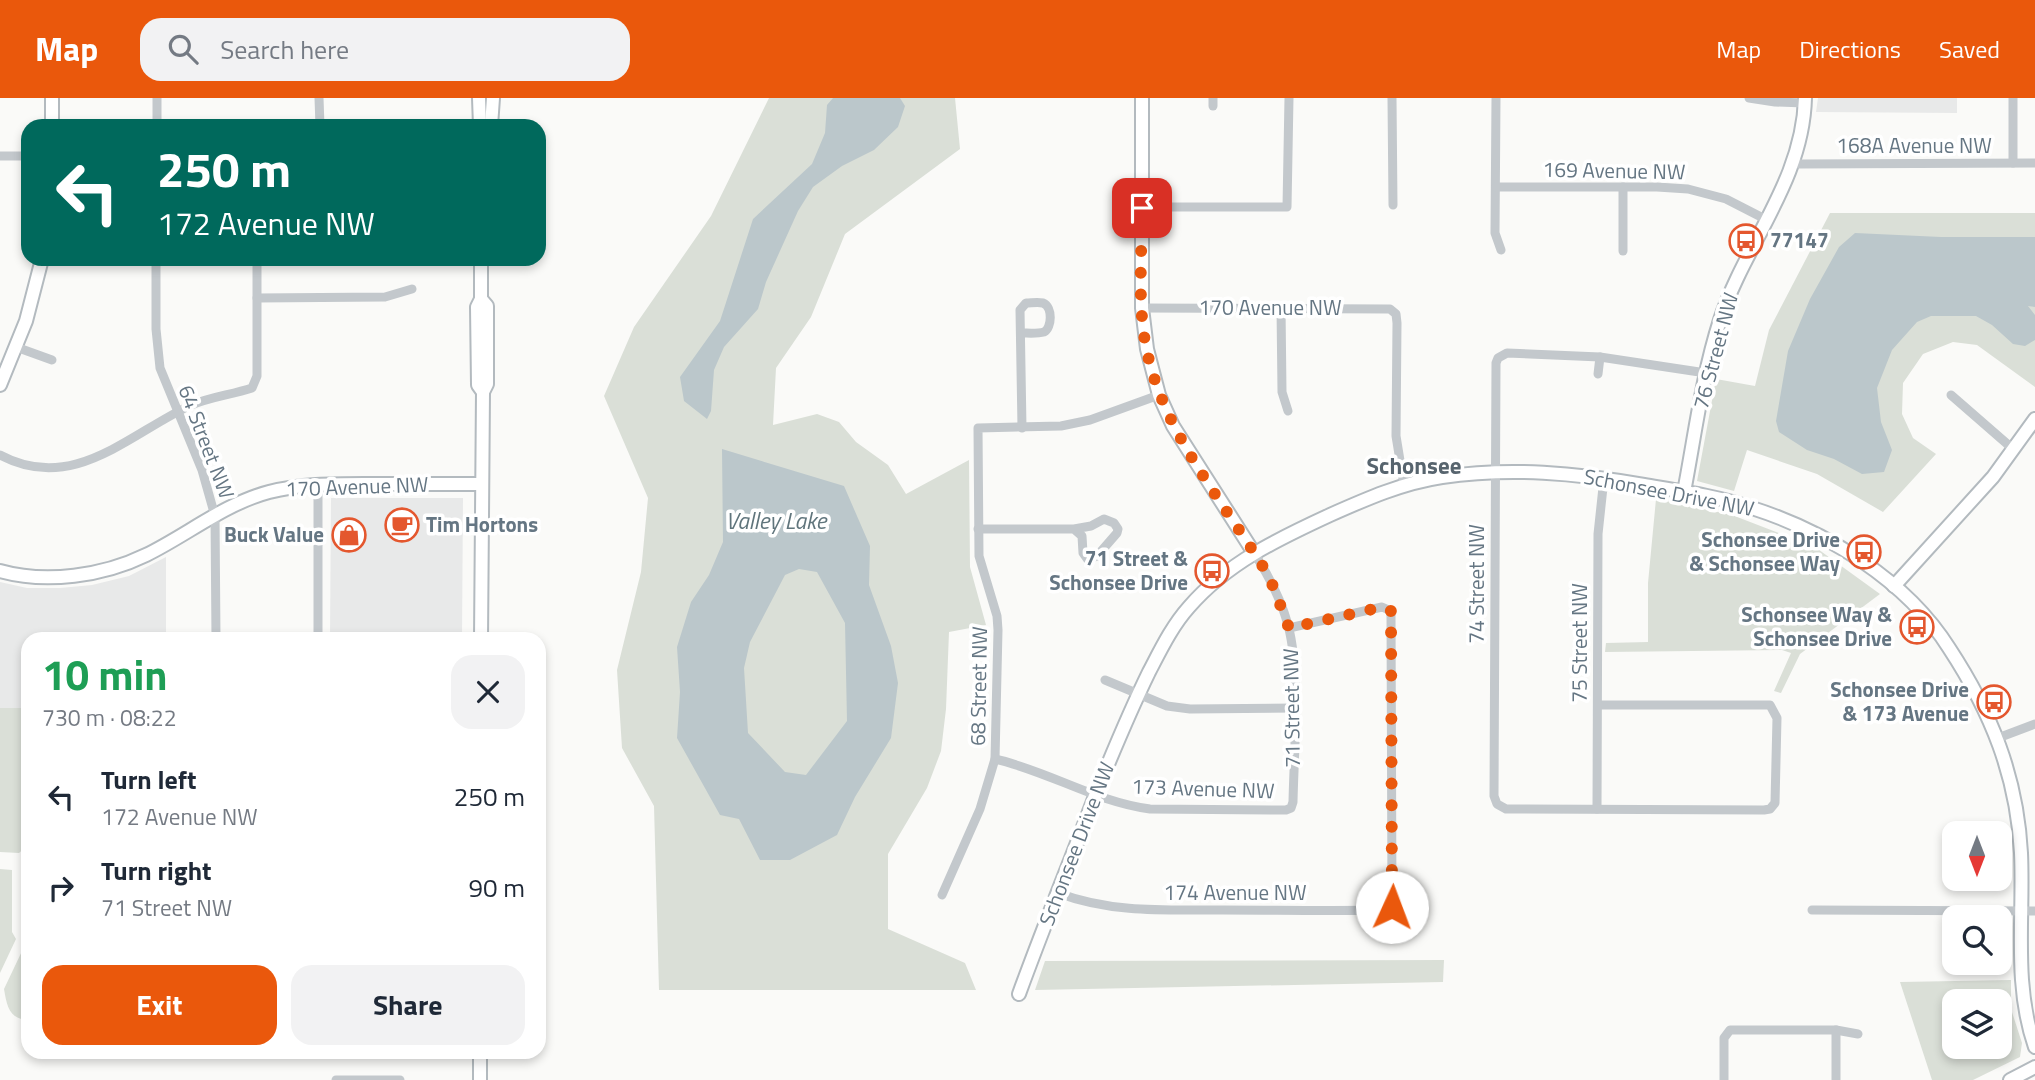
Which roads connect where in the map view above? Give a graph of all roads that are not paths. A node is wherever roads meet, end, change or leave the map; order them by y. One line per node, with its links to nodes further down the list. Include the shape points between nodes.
1 (52, 98): 13 (street)
2 (157, 98): 14 (street)
3 (319, 98): 15 (street)
4 (479, 98): 16 (street)
5 (493, 98): 17 (street)
6 (1142, 98): 26 (street, 71 Street NW)
7 (1289, 98): 26 (street, via 1287,207)
8 (1391, 98): 25 (street)
9 (1496, 98): 23 (street)
10 (1749, 98): 12 (street)
11 (2013, 98): 21 (street)
12 (1805, 101): 20 (street, 76 Street NW)
13 (52, 119)
14 (157, 119)
15 (320, 119)
16 (480, 119)
17 (492, 119)
18 (0, 156): 19 (street)
19 (21, 156)
20 (1795, 160): 21 (street, 168A Avenue NW, via 1799,164); 27 (street, 76 Street NW)
21 (2013, 163): 22 (street, 168A Avenue NW)
22 (2035, 163)
23 (1496, 187): 24 (street, 169 Avenue NW); 28 (street, via 1495,233)
24 (1623, 187): 27 (street, 169 Avenue NW, via 1706,192); 29 (street)
25 (1393, 205)
26 (1142, 208): 36 (street, 71 Street NW)
27 (1766, 220): 42 (street, 76 Street NW, via 1720,320)
28 (1501, 250)
29 (1623, 251)
30 (40, 266): 39 (street)
31 (156, 266): 48 (street, 64 Street NW, via 158,356)
32 (257, 266): 35 (street)
33 (481, 266): 56 (street, via 477,307 478,385 483,392)
34 (412, 289): 35 (street, via 385,297)
35 (257, 298): 48 (street, via 255,385)
36 (1142, 307): 37 (street, 170 Avenue NW); 46 (street, 71 Street NW, via 1147,349)
37 (1281, 307): 47 (street, via 1282,392); 57 (street, 170 Avenue NW, via 1377,308 1396,314 1396,436)
38 (1021, 333): 50 (street)
39 (16, 347): 41 (street); 44 (street)
40 (1600, 357): 42 (street); 43 (street); 53 (street, 74 Street NW, via 1511,353 1497,358)
41 (52, 360)
42 (1706, 373): 58 (street, 76 Street NW)
43 (1598, 374)
44 (0, 385)
45 (1951, 394): 51 (street)
46 (1160, 395): 50 (street, via 1090,420); 62 (street, 71 Street NW, via 1181,440)
47 (1288, 411)
48 (178, 412): 52 (street, via 82,463 31,466); 59 (street, 64 Street NW)
49 (2035, 419): 51 (street)
50 (1022, 428): 60 (street, 68 Street NW, via 978,428)
51 (2013, 449): 64 (street)
52 (0, 455)
53 (1494, 472): 54 (street, Schonsee Drive NW); 57 (street, Schonsee Drive NW); 78 (street, 74 Street NW, via 1494,796 1502,808)
54 (1604, 478): 58 (street, Schonsee Drive NW); 71 (street, 75 Street NW, via 1598,534)
55 (318, 484): 56 (street, 170 Avenue NW); 59 (street, 170 Avenue NW, via 267,493); 67 (street)
56 (481, 484): 68 (street)
57 (1404, 485): 62 (street, Schonsee Drive NW, via 1342,509)
58 (1684, 492): 64 (street, Schonsee Drive NW, via 1732,502 1796,525)
59 (215, 516): 63 (street, 170 Avenue NW, via 144,556 114,567 64,576); 66 (street, 64 Street NW)
60 (978, 529): 61 (street); 75 (street, 68 Street NW, via 982,571 997,616)
61 (1074, 529): 61 (street, via 1082,536 1088,560 1097,556 1118,529 1104,519)
62 (1254, 553): 65 (street, 71 Street NW); 70 (street, Schonsee Drive NW, via 1181,615)
63 (0, 571)
64 (1894, 586): 74 (street, Schonsee Drive NW, via 1949,646)
65 (1289, 628): 72 (street, 71 Street NW); 79 (street, 174 Avenue NW, via 1382,607 1391,611 1392,907 1130,909 1090,904)
66 (216, 632)
67 (318, 632)
68 (481, 632)
69 (1105, 680): 70 (street)
70 (1138, 696): 72 (street, via 1190,709); 76 (street, Schonsee Drive NW)
71 (1598, 705): 78 (street, 75 Street NW); 78 (street, via 1766,704 1777,718 1775,803 1770,809)
72 (1295, 708): 77 (street, 71 Street NW)
73 (2035, 724): 74 (street)
74 (1998, 738): 82 (street, Schonsee Drive NW, via 2018,819)
75 (995, 759): 76 (street, 173 Avenue NW); 80 (street, 68 Street NW, via 980,809)
76 (1096, 794): 77 (street, 173 Avenue NW, via 1150,809); 79 (street, Schonsee Drive NW)
77 (1291, 807)
78 (1597, 809)
79 (1058, 893): 84 (street, Schonsee Drive NW)
80 (942, 895)
81 (1812, 910): 82 (street)
82 (2021, 911): 83 (street); 87 (street, Schonsee Drive NW, via 2022,1000)
83 (2035, 911)
84 (1019, 994)
85 (1836, 1030): 86 (street); 93 (street, via 1735,1029 1726,1034 1723,1044); 94 (street)
86 (1858, 1034)
87 (2035, 1047)
88 (480, 1059): 92 (street)
89 (2035, 1067): 95 (street)
90 (335, 1080): 91 (street)
91 (400, 1080)
92 (480, 1080)
93 (1724, 1080)
94 (1836, 1080)
95 (2010, 1080)

